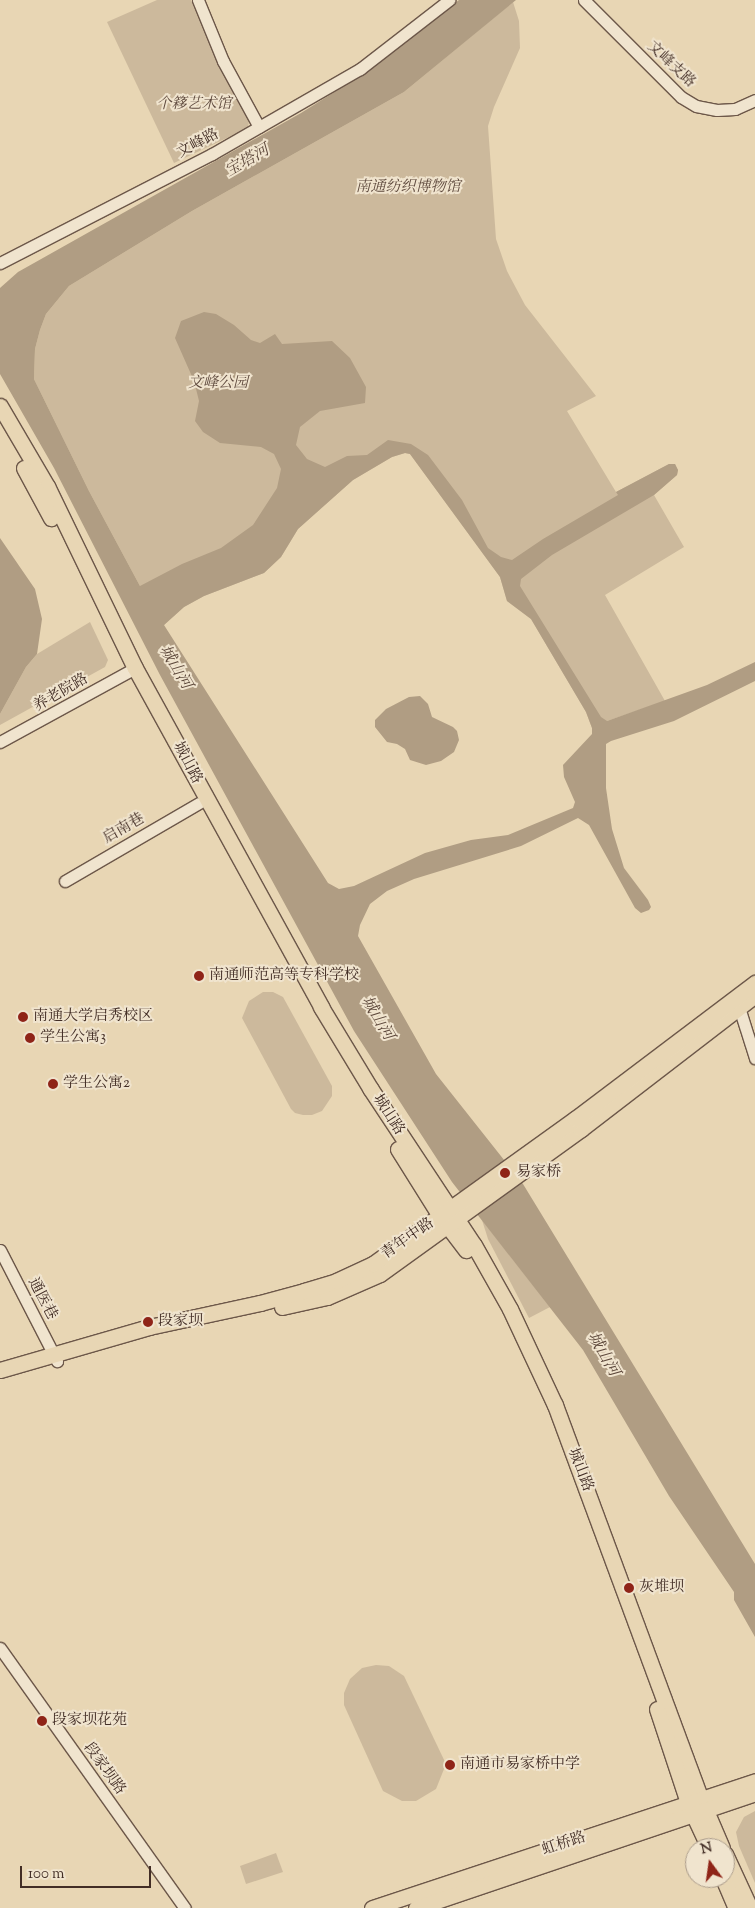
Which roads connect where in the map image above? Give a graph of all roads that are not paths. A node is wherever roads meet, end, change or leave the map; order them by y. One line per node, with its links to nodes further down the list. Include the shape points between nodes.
1 (198, 0): 5 (street, via 223,61)
2 (449, 0): 5 (street, 文峰路, via 360,69)
3 (584, 0): 4 (street, 文峰支路, via 681,97 696,106 735,109)
4 (755, 100)
5 (259, 127): 6 (street, 文峰路)
6 (0, 263)
7 (0, 406): 9 (main road, 城山路, via 47,486)
8 (0, 422): 9 (main road, 城山路)
9 (132, 670): 10 (street, 养老院路); 11 (main road, 城山路); 17 (main road, 城山路, via 321,1007 370,1088)
10 (0, 742)
11 (199, 803): 12 (street, 启南巷); 17 (main road, 城山路, via 362,1091)
12 (65, 881)
13 (755, 982): 15 (main road, 青年中路)
14 (755, 995): 15 (main road, 青年中路)
15 (737, 1003): 16 (street); 17 (main road, 青年中路)
16 (755, 1058)
17 (454, 1214): 19 (main road, 青年中路, via 373,1264 336,1281 260,1304 150,1327); 25 (main road, 城山路, via 464,1247 504,1316 547,1406)
18 (0, 1250): 19 (street, 通医巷)
19 (56, 1357): 20 (main road, 青年中路); 21 (main road, 青年中路)
20 (0, 1370)
21 (0, 1378)
22 (0, 1648): 30 (street, 段家坝路)
23 (755, 1781): 25 (main road, 虹桥路)
24 (755, 1793): 25 (main road, 虹桥路)
25 (697, 1806): 26 (main road, 城山路); 27 (main road, 城山路); 31 (main road, 虹桥路); 32 (main road, 虹桥路)
26 (706, 1838)
27 (716, 1838)
28 (735, 1876): 34 (main road)
29 (727, 1888): 33 (main road)
30 (185, 1908)
31 (372, 1908)
32 (416, 1908)
33 (736, 1908)
34 (750, 1908)

